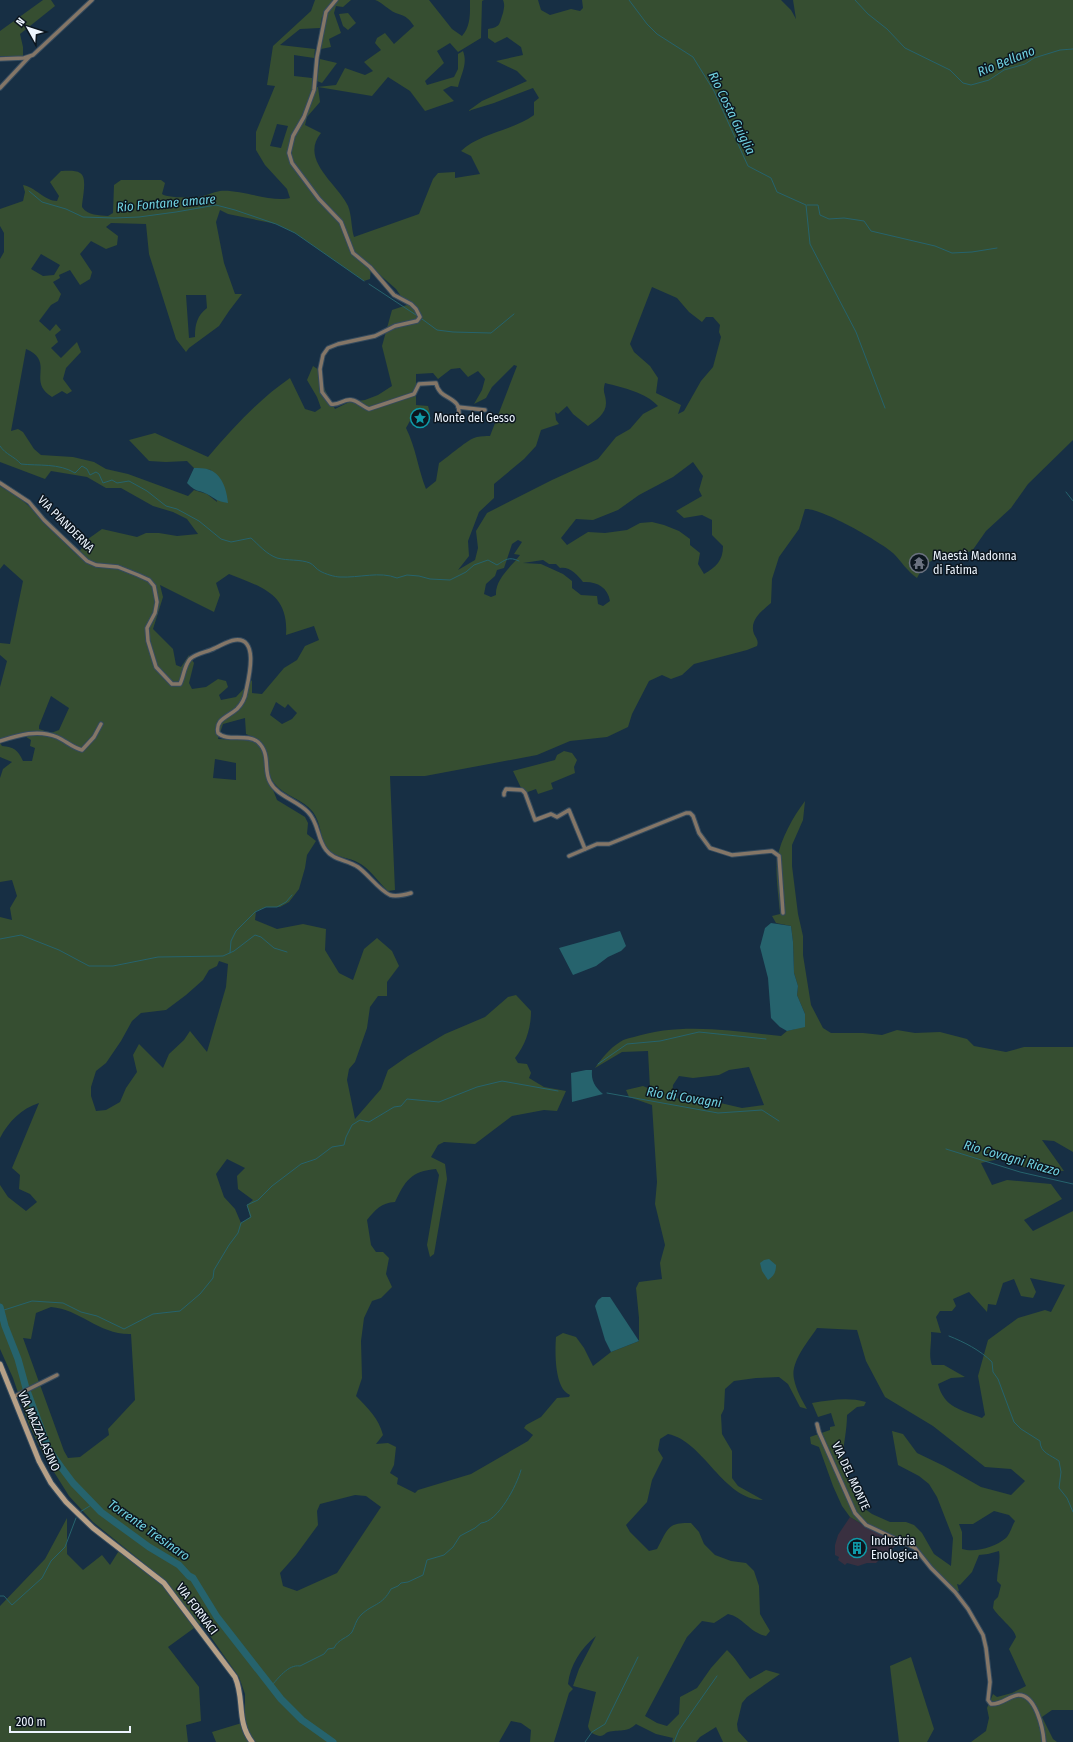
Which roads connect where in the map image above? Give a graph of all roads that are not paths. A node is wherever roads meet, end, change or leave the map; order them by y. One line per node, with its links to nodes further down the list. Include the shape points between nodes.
1 (92, 0): 3 (street, via 38,52)
2 (336, 0): 6 (street, via 326,12 317,57 314,90 304,117 293,136 289,153 292,162 319,199 341,222 353,253 370,267 394,295 412,304 420,317 417,321 395,326 375,336 328,348 322,355 320,369 322,392 331,404 352,400 369,409 414,394 419,384 436,383 439,392)
3 (29, 57): 4 (street); 5 (street)
4 (0, 59)
5 (0, 88)
6 (458, 407): 7 (street); 8 (street)
7 (484, 410)
8 (459, 416)
9 (0, 483): 15 (street, VIA PIANDERNA, via 29,502 87,561 96,565 118,567 149,580 158,602 147,628 148,641 156,667 172,684 180,684 188,663 196,655 234,641 246,643 250,648 250,656 245,697 237,709 221,720 217,726 218,733 223,736 252,739 260,744 265,753 268,777 272,786 311,815 330,855 356,866 390,894 400,896)
10 (101, 724): 11 (street, via 94,737 82,750 75,749 58,737 39,732)
11 (0, 741)
12 (504, 795): 13 (street, via 506,789 522,790 535,820 551,814 557,817 569,810)
13 (585, 849): 14 (street); 16 (street, via 597,844 609,844 690,813 699,833 710,848 732,855 772,851 779,856)
14 (569, 856)
15 (411, 893)
16 (783, 913)
17 (0, 1364): 19 (main road, VIA MAZZALASINO)
18 (57, 1375): 19 (street)
19 (13, 1397): 21 (main road, VIA MAZZALASINO, via 46,1473 66,1502)
20 (817, 1424): 23 (street, VIA DEL MONTE, via 854,1513 866,1525 915,1548 961,1599 978,1625 986,1648 990,1670 988,1700 995,1704 1020,1695 1026,1698 1038,1713)
21 (82, 1519): 22 (main road, VIA FORNACI, via 158,1578 173,1593 235,1677 239,1689 242,1722)
22 (252, 1742)
23 (1044, 1742)

